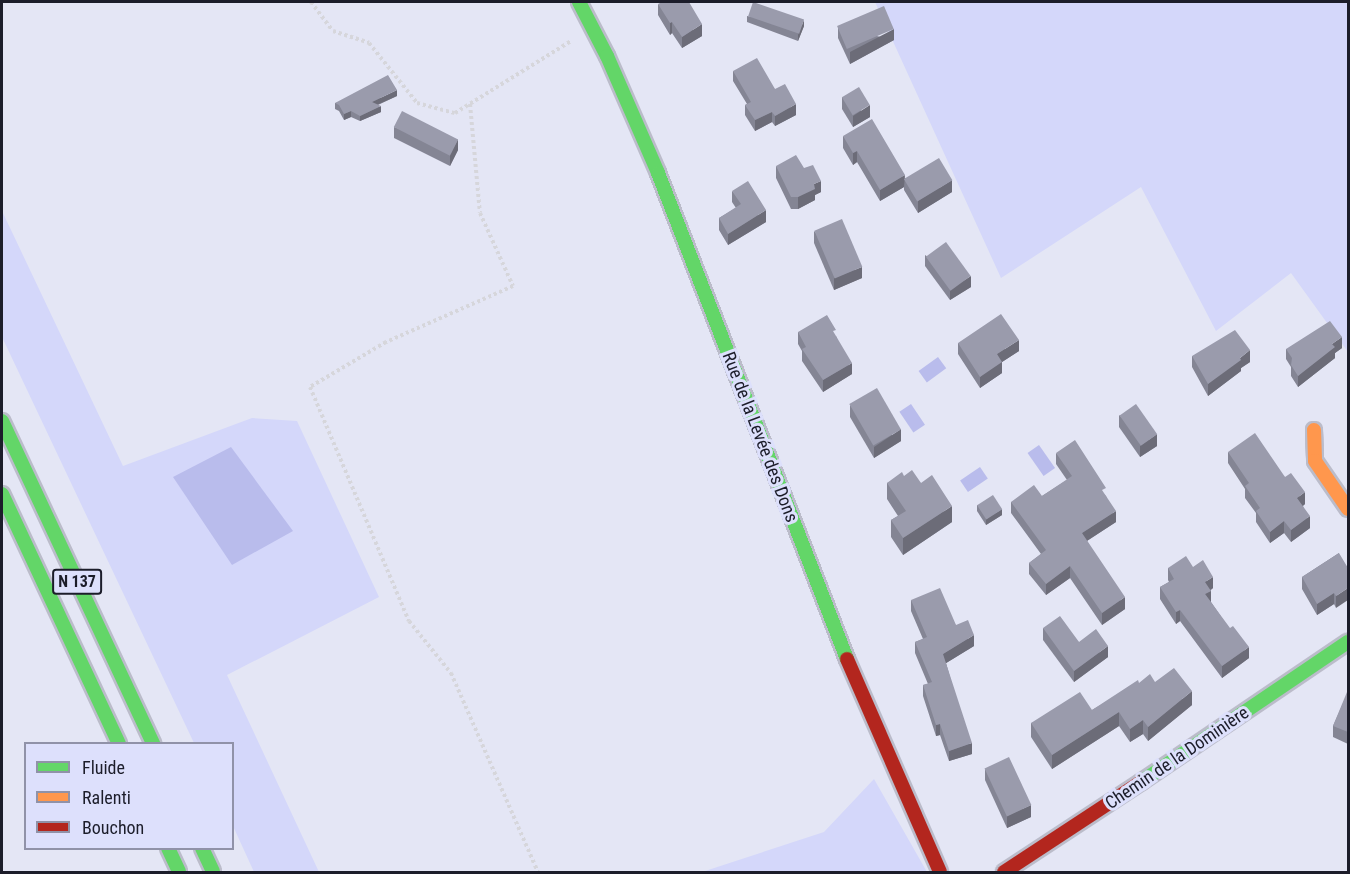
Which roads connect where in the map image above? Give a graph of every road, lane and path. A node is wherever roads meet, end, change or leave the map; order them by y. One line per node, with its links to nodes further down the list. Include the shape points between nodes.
1 (311, 2): 4 (path, via 333,31 369,43 417,103 455,113)
2 (579, 2): 3 (main road, Rue de la Levée des Dons)
3 (592, 28): 4 (path); 17 (main road, Rue de la Levée des Dons, via 658,173 860,692)
4 (470, 104): 16 (path, via 480,213 513,286 386,342 310,387 409,621 451,673)
5 (2, 421): 11 (main road, N 137)
6 (1314, 430): 8 (main road, via 1315,460)
7 (2, 494): 10 (main road, N 137)
8 (1348, 509)
9 (1348, 642): 18 (main road, Chemin de la Dominière)
10 (118, 742)
11 (152, 742)
12 (168, 850): 14 (main road)
13 (202, 850): 15 (main road)
14 (179, 873)
15 (213, 873)
16 (538, 873)
17 (940, 873)
18 (1004, 873)

